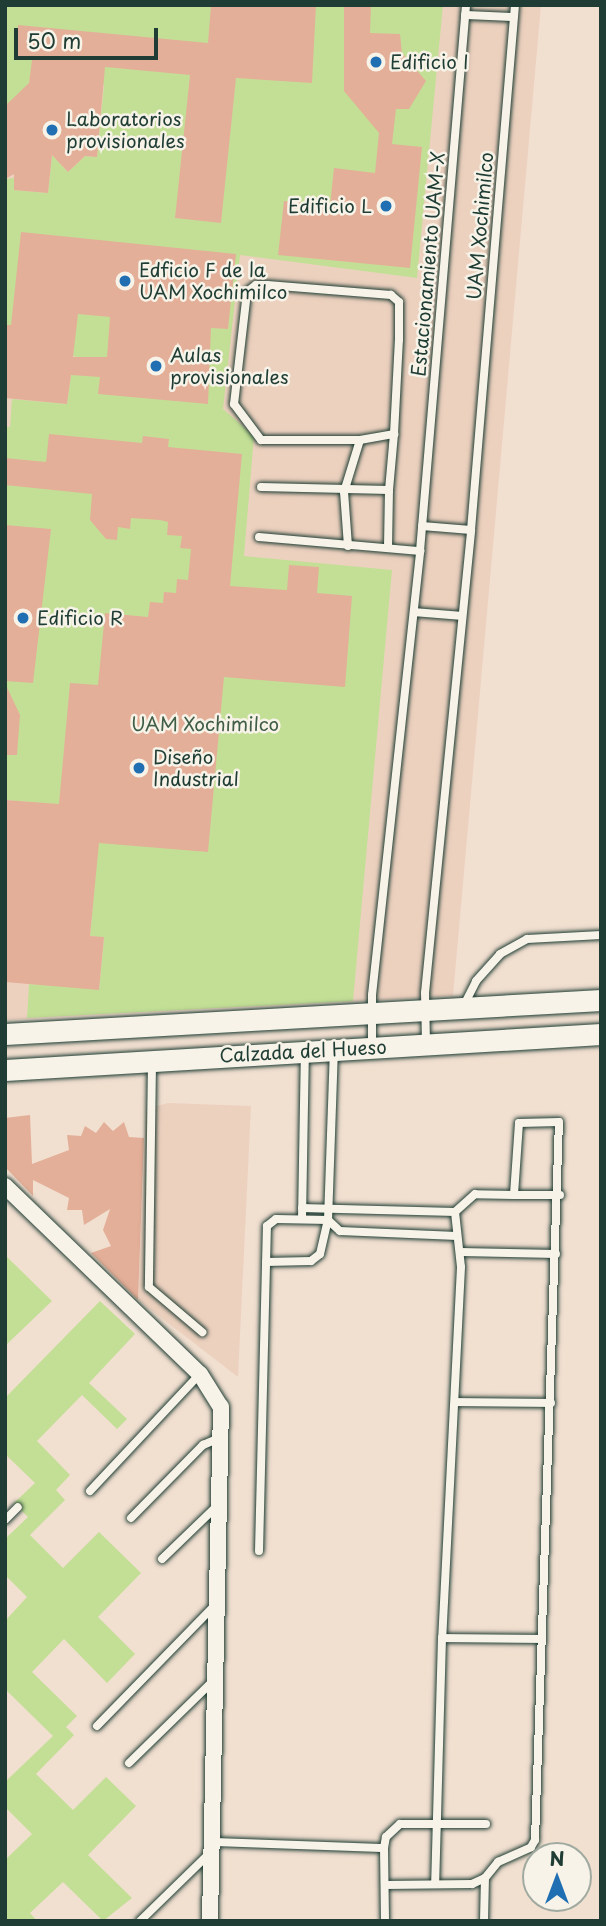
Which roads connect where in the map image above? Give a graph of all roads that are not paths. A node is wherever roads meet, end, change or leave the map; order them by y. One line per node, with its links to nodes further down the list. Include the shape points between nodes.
1 (466, 5): 3 (lane, Estacionamiento UAM-X)
2 (514, 5): 4 (lane, UAM Xochimilco)
3 (465, 15): 4 (lane); 10 (lane, Estacionamiento UAM-X)
4 (513, 18): 11 (lane, UAM Xochimilco)
5 (394, 433): 6 (lane, Estacionamiento UAM-X); 6 (lane, Estacionamiento UAM-X, via 399,302 391,295 256,285 247,292 234,394 244,421 261,440); 8 (lane, Estacionamiento UAM-X)
6 (360, 440): 9 (lane)
7 (261, 487): 9 (lane)
8 (389, 490): 9 (lane); 14 (lane, Estacionamiento UAM-X)
9 (344, 492): 13 (lane)
10 (422, 526): 11 (lane); 15 (lane, Estacionamiento UAM-X)
11 (471, 530): 17 (lane, UAM Xochimilco)
12 (258, 537): 13 (lane)
13 (348, 545): 14 (lane)
14 (388, 547): 15 (lane)
15 (420, 551): 16 (lane, Estacionamiento UAM-X)
16 (414, 612): 17 (lane); 22 (lane)
17 (462, 616): 21 (lane, UAM Xochimilco)
18 (601, 935): 20 (lane, via 527,939 500,954 476,981)
19 (601, 1000): 20 (main road, Calzada del Hueso)
20 (464, 1005): 21 (main road, Calzada del Hueso)
21 (424, 1007): 22 (main road, Calzada del Hueso); 25 (lane, UAM Xochimilco)
22 (372, 1010): 23 (main road, Calzada del Hueso); 26 (lane)
23 (5, 1034)
24 (601, 1034): 25 (main road, Calzada del Hueso)
25 (426, 1044): 26 (main road, Calzada del Hueso)
26 (372, 1047): 27 (main road, Calzada del Hueso)
27 (334, 1049): 28 (main road, Calzada del Hueso); 35 (lane)
28 (305, 1051): 29 (main road, Calzada del Hueso); 34 (lane)
29 (152, 1060): 30 (main road, Calzada del Hueso); 43 (lane, via 149,1287)
30 (5, 1070)
31 (5, 1186): 44 (street)
32 (514, 1195): 33 (lane); 33 (lane, via 517,1132 524,1120 559,1122); 36 (lane, via 475,1194)
33 (559, 1195): 41 (lane)
34 (302, 1208): 35 (lane); 37 (lane)
35 (328, 1209): 36 (lane); 38 (lane)
36 (455, 1212): 39 (lane)
37 (302, 1219): 38 (lane); 42 (lane, via 270,1221)
38 (328, 1220): 39 (lane, via 340,1231); 42 (lane, via 320,1254 311,1261)
39 (457, 1236): 40 (lane)
40 (461, 1252): 41 (lane); 45 (lane)
41 (556, 1254): 46 (lane)
42 (266, 1262): 53 (lane)
43 (202, 1332)
44 (200, 1374): 47 (street, via 221,1407); 48 (lane)
45 (455, 1402): 46 (lane); 56 (lane)
46 (551, 1403): 57 (lane)
47 (222, 1437): 49 (street); 51 (lane, via 203,1445)
48 (90, 1491)
49 (220, 1502): 54 (lane); 55 (street)
50 (18, 1507): 52 (lane)
51 (131, 1518)
52 (5, 1520)
53 (258, 1551)
54 (162, 1559)
55 (218, 1602): 58 (street); 59 (lane)
56 (442, 1638): 57 (lane); 61 (lane)
57 (541, 1639): 65 (lane, via 535,1840 531,1847 498,1862)
58 (216, 1678): 60 (lane); 63 (street)
59 (97, 1726)
60 (129, 1763)
61 (436, 1824): 62 (lane); 64 (lane, via 400,1824 386,1837); 66 (lane)
62 (486, 1824)
63 (211, 1847): 64 (lane); 68 (lane); 69 (street)
64 (384, 1848): 67 (lane)
65 (485, 1878): 66 (lane, via 472,1884); 71 (lane)
66 (435, 1884): 67 (lane)
67 (385, 1885): 70 (lane)
68 (140, 1921)
69 (210, 1921)
70 (385, 1921)
71 (484, 1921)

